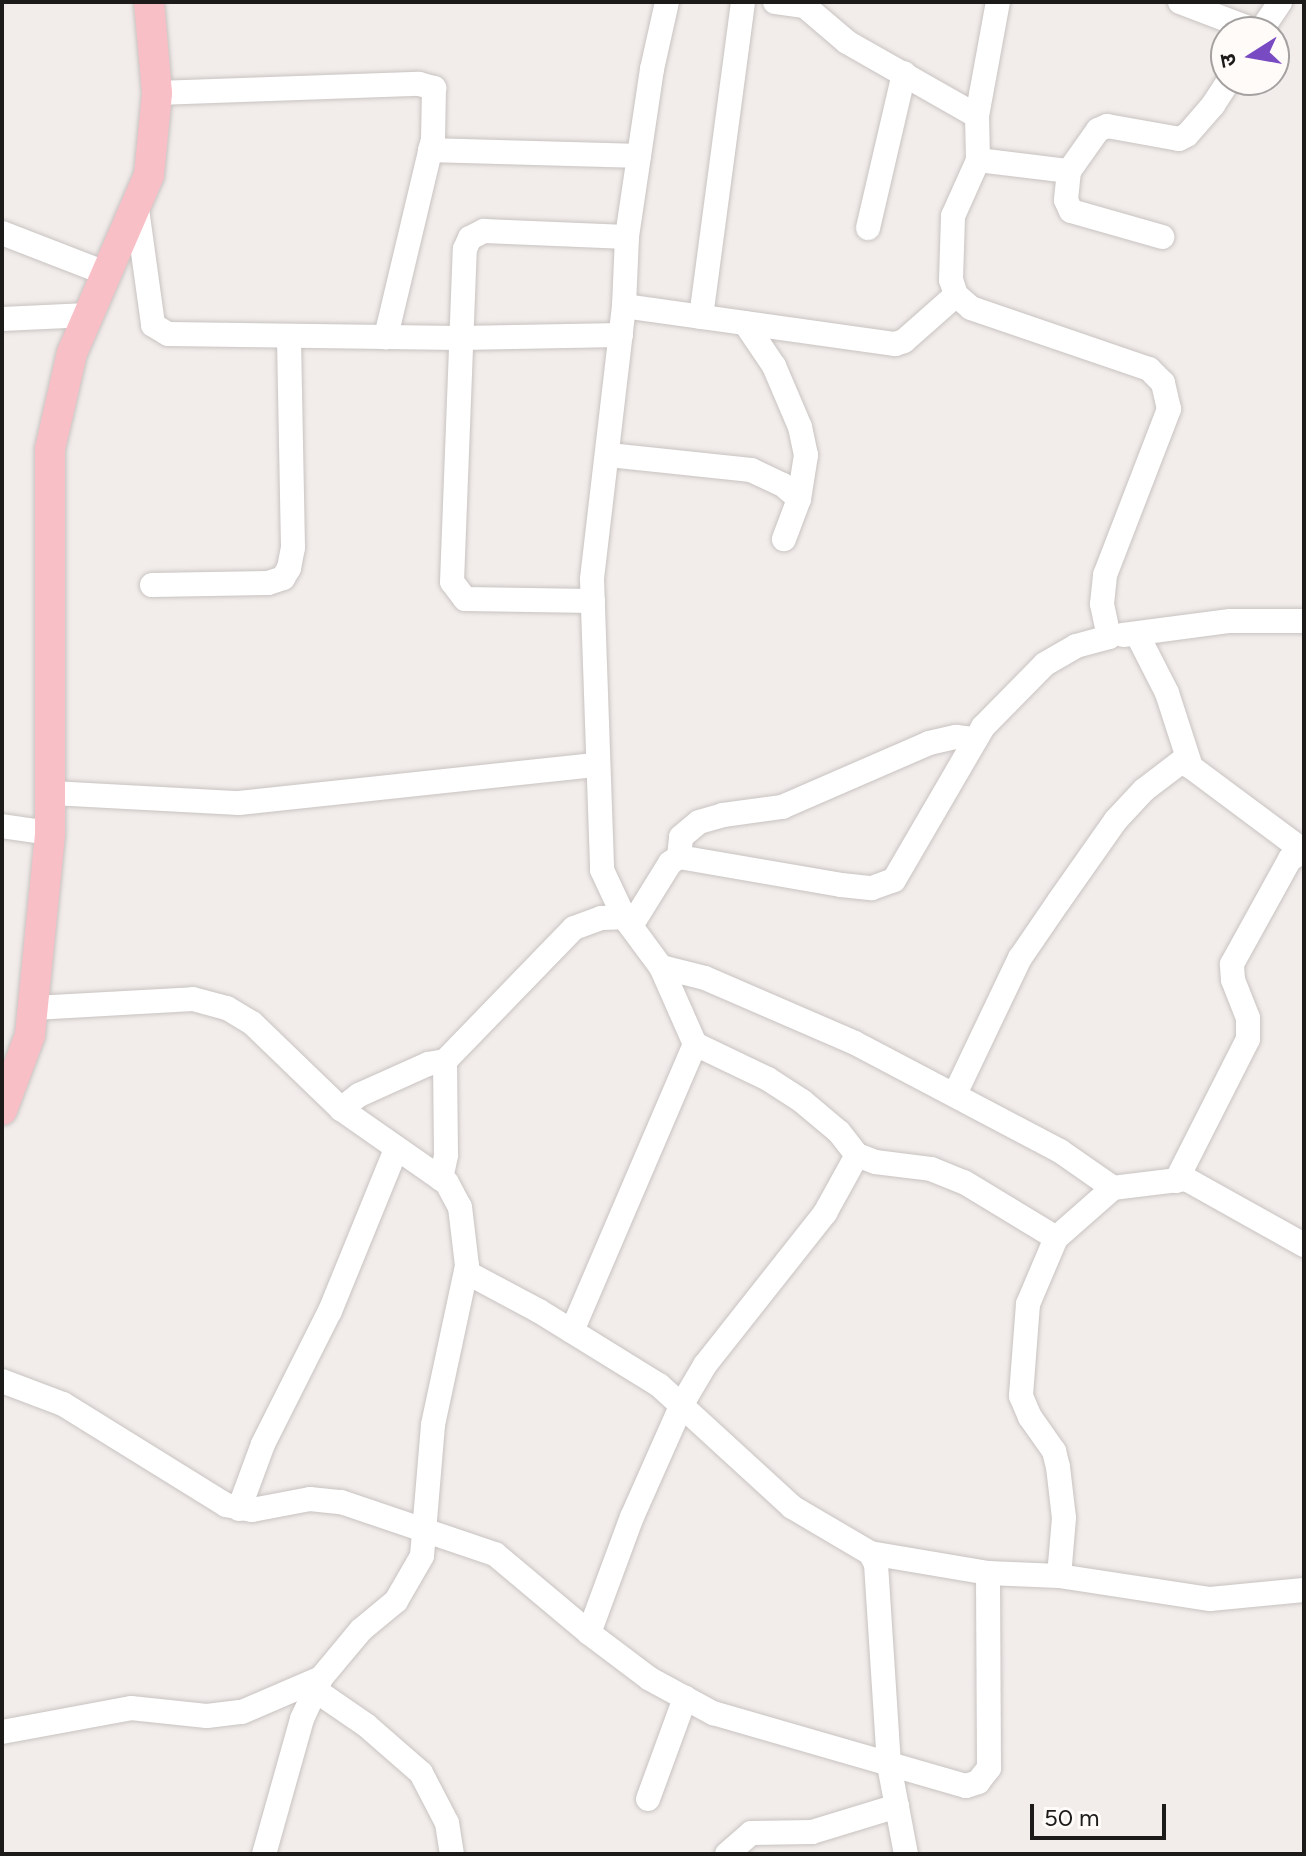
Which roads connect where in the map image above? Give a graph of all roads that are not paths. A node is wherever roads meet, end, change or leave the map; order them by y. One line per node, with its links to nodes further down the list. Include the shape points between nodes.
1 (149, 2): 10 (main road)
2 (667, 2): 14 (street)
3 (743, 2): 26 (street)
4 (775, 2): 7 (street)
5 (998, 2): 12 (street)
6 (1180, 2): 8 (street)
7 (801, 4): 9 (street, via 847,42)
8 (1217, 16)
9 (904, 73): 12 (street); 18 (street)
10 (157, 93): 13 (street, via 429,85 435,94); 17 (main road, via 155,143)
11 (1217, 96): 16 (street, via 1179,139 1107,126 1098,130)
12 (977, 116): 15 (street)
13 (430, 150): 14 (street); 31 (street)
14 (639, 156): 20 (street)
15 (978, 160): 16 (street); 23 (street, via 953,216 951,280)
16 (1069, 171): 21 (street, via 1066,200 1071,211)
17 (137, 209): 22 (main road); 30 (street, via 151,318 158,330)
18 (868, 228)
19 (2, 233): 22 (street)
20 (627, 237): 24 (street); 32 (street, via 484,231 470,238)
21 (1162, 237)
22 (105, 273): 25 (main road)
23 (956, 295): 28 (street, via 895,344); 40 (street, via 971,308 1149,369 1163,383 1169,409 1105,575 1102,604)
24 (624, 306): 26 (street); 29 (street)
25 (88, 315): 27 (street); 44 (main road, via 60,394 50,449)
26 (701, 317): 28 (street)
27 (2, 319)
28 (745, 323): 34 (street, via 774,366 800,427 806,455)
29 (621, 335): 32 (street); 33 (street)
30 (289, 336): 31 (street); 36 (street, via 289,568 283,578 268,583)
31 (386, 337): 32 (street)
32 (460, 338): 37 (street, via 452,582 465,599)
33 (609, 455): 34 (street, via 751,470); 37 (street)
34 (799, 499): 35 (street)
35 (784, 539)
36 (152, 585)
37 (593, 601): 43 (street)
38 (1304, 621): 39 (street, via 1230,621)
39 (1137, 634): 40 (street); 42 (street, via 1167,693)
40 (1109, 637): 41 (street, via 1076,646 1045,664)
41 (976, 739): 48 (street, via 937,740 782,807 699,822 681,837); 48 (street, via 901,871 884,887 841,885)
42 (1186, 758): 47 (street); 54 (street, via 1116,820 1059,901 1020,958)
43 (597, 765): 44 (street, via 239,803); 49 (street, via 599,855)
44 (52, 793): 46 (main road)
45 (2, 826): 46 (street)
46 (50, 833): 51 (main road)
47 (1300, 852): 60 (street, via 1290,859 1232,964 1248,1018 1248,1039)
48 (679, 857): 49 (street)
49 (627, 921): 50 (street); 53 (street, via 601,918 574,928)
50 (661, 967): 52 (street); 54 (street, via 705,978 855,1043)
51 (34, 1008): 55 (street, via 193,999 227,1008 252,1023); 56 (main road, via 21,1066)
52 (695, 1044): 58 (street, via 802,1101); 65 (street)
53 (445, 1061): 55 (street, via 359,1095); 59 (street, via 447,1125)
54 (955, 1094): 61 (street, via 1060,1151)
55 (341, 1109): 57 (street)
56 (2, 1110)
57 (396, 1149): 59 (street); 68 (street, via 330,1311 263,1444)
58 (857, 1155): 62 (street, via 931,1169 964,1182); 67 (street, via 825,1213 705,1365)
59 (441, 1179): 64 (street, via 460,1207)
60 (1176, 1181): 61 (street); 63 (street, via 1197,1182)
61 (1113, 1188): 62 (street)
62 (1056, 1238): 72 (street, via 1028,1304 1021,1396 1058,1467 1064,1518)
63 (1304, 1245)
64 (466, 1272): 65 (street); 69 (street, via 433,1425)
65 (572, 1331): 67 (street)
66 (2, 1381): 68 (street, via 63,1404 210,1498)
67 (682, 1404): 70 (street, via 792,1507); 74 (street)
68 (239, 1509): 69 (street, via 326,1499)
69 (424, 1531): 74 (street, via 495,1554); 75 (street, via 422,1556 396,1601 361,1630)
70 (870, 1553): 71 (street); 78 (street, via 876,1564)
71 (988, 1573): 72 (street); 78 (street, via 986,1775 966,1786)
72 (1059, 1576): 73 (street, via 1210,1599)
73 (1304, 1590)
74 (589, 1633): 76 (street)
75 (318, 1684): 77 (street, via 242,1712 207,1716 131,1708); 81 (street, via 302,1719); 82 (street, via 421,1773 447,1823)
76 (685, 1698): 78 (street, via 713,1713); 79 (street)
77 (2, 1732)
78 (889, 1765): 80 (street)
79 (648, 1799)
80 (897, 1806): 83 (street, via 812,1832 751,1833); 84 (street)
81 (264, 1854)
82 (452, 1854)
83 (727, 1854)
84 (906, 1854)

